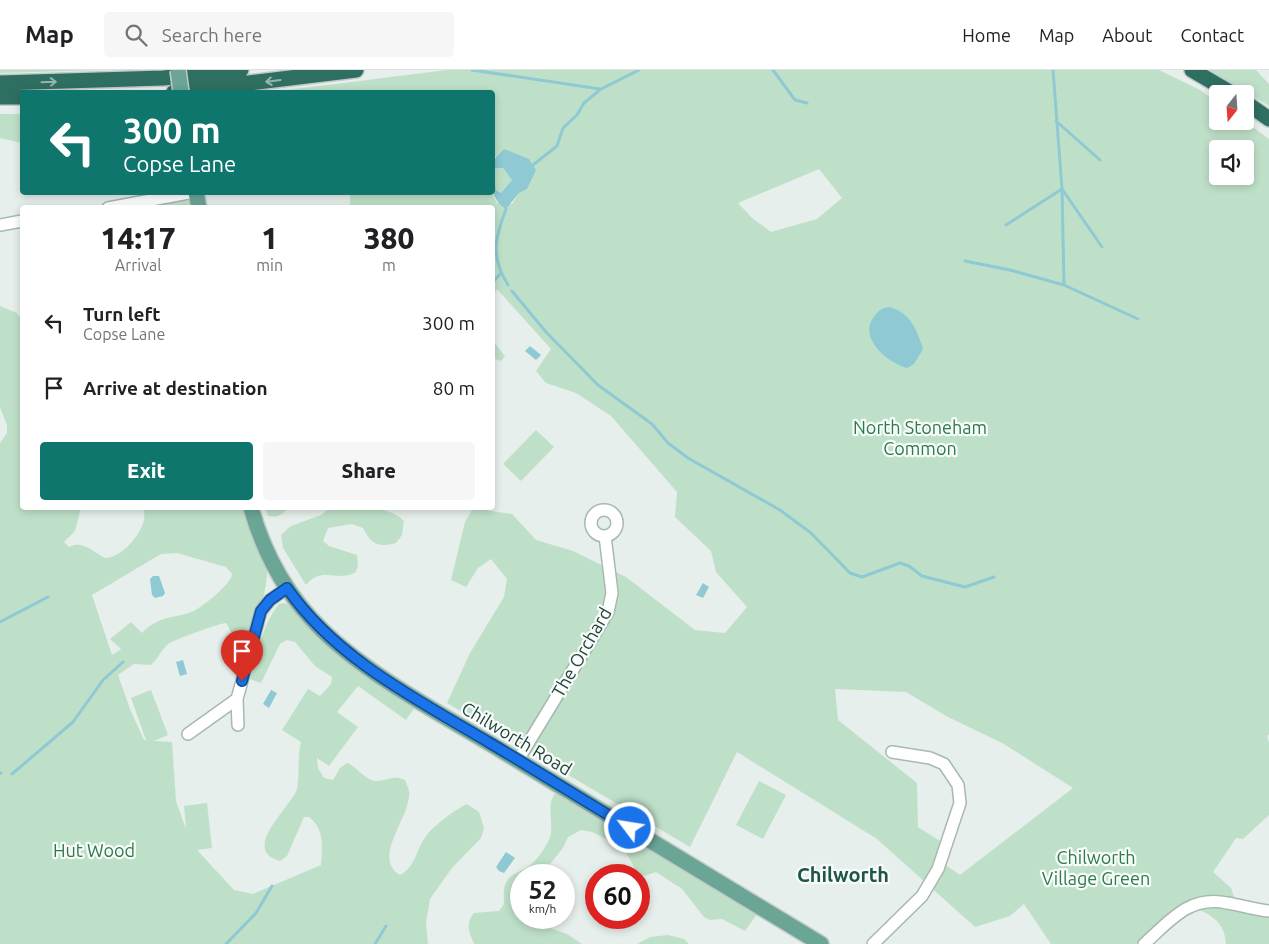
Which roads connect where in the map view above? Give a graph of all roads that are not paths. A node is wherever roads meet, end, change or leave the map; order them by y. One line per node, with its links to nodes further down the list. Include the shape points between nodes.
1 (178, 70): 7 (main road, bridge)
2 (241, 70): 5 (highway, one-way to 2, via 164,78)
3 (356, 70): 8 (highway, one-way to 8)
4 (1192, 70): 6 (highway)
5 (0, 83)
6 (1218, 85)
7 (181, 90)
8 (191, 90)
9 (0, 97): 10 (highway)
10 (20, 97)
11 (1254, 108): 12 (highway)
12 (1269, 119)
13 (179, 195): 14 (street)
14 (124, 205)
15 (20, 221): 16 (street)
16 (0, 225)
17 (251, 510): 19 (main road, Chilworth Road, via 268,557)
18 (605, 536): 24 (street, The Orchard, via 612,593 608,612)
19 (287, 588): 20 (street, via 261,611); 24 (main road, Chilworth Road, via 323,631 357,659)
20 (237, 699): 21 (street); 22 (street)
21 (238, 726)
22 (188, 734)
23 (892, 752): 27 (street, via 930,758 944,764 958,786 960,803 938,869 922,896)
24 (518, 760): 26 (main road, Chilworth Road)
25 (1269, 911): 28 (street, via 1225,902 1201,901 1185,908)
26 (821, 944)
27 (873, 944)
28 (1144, 944)

